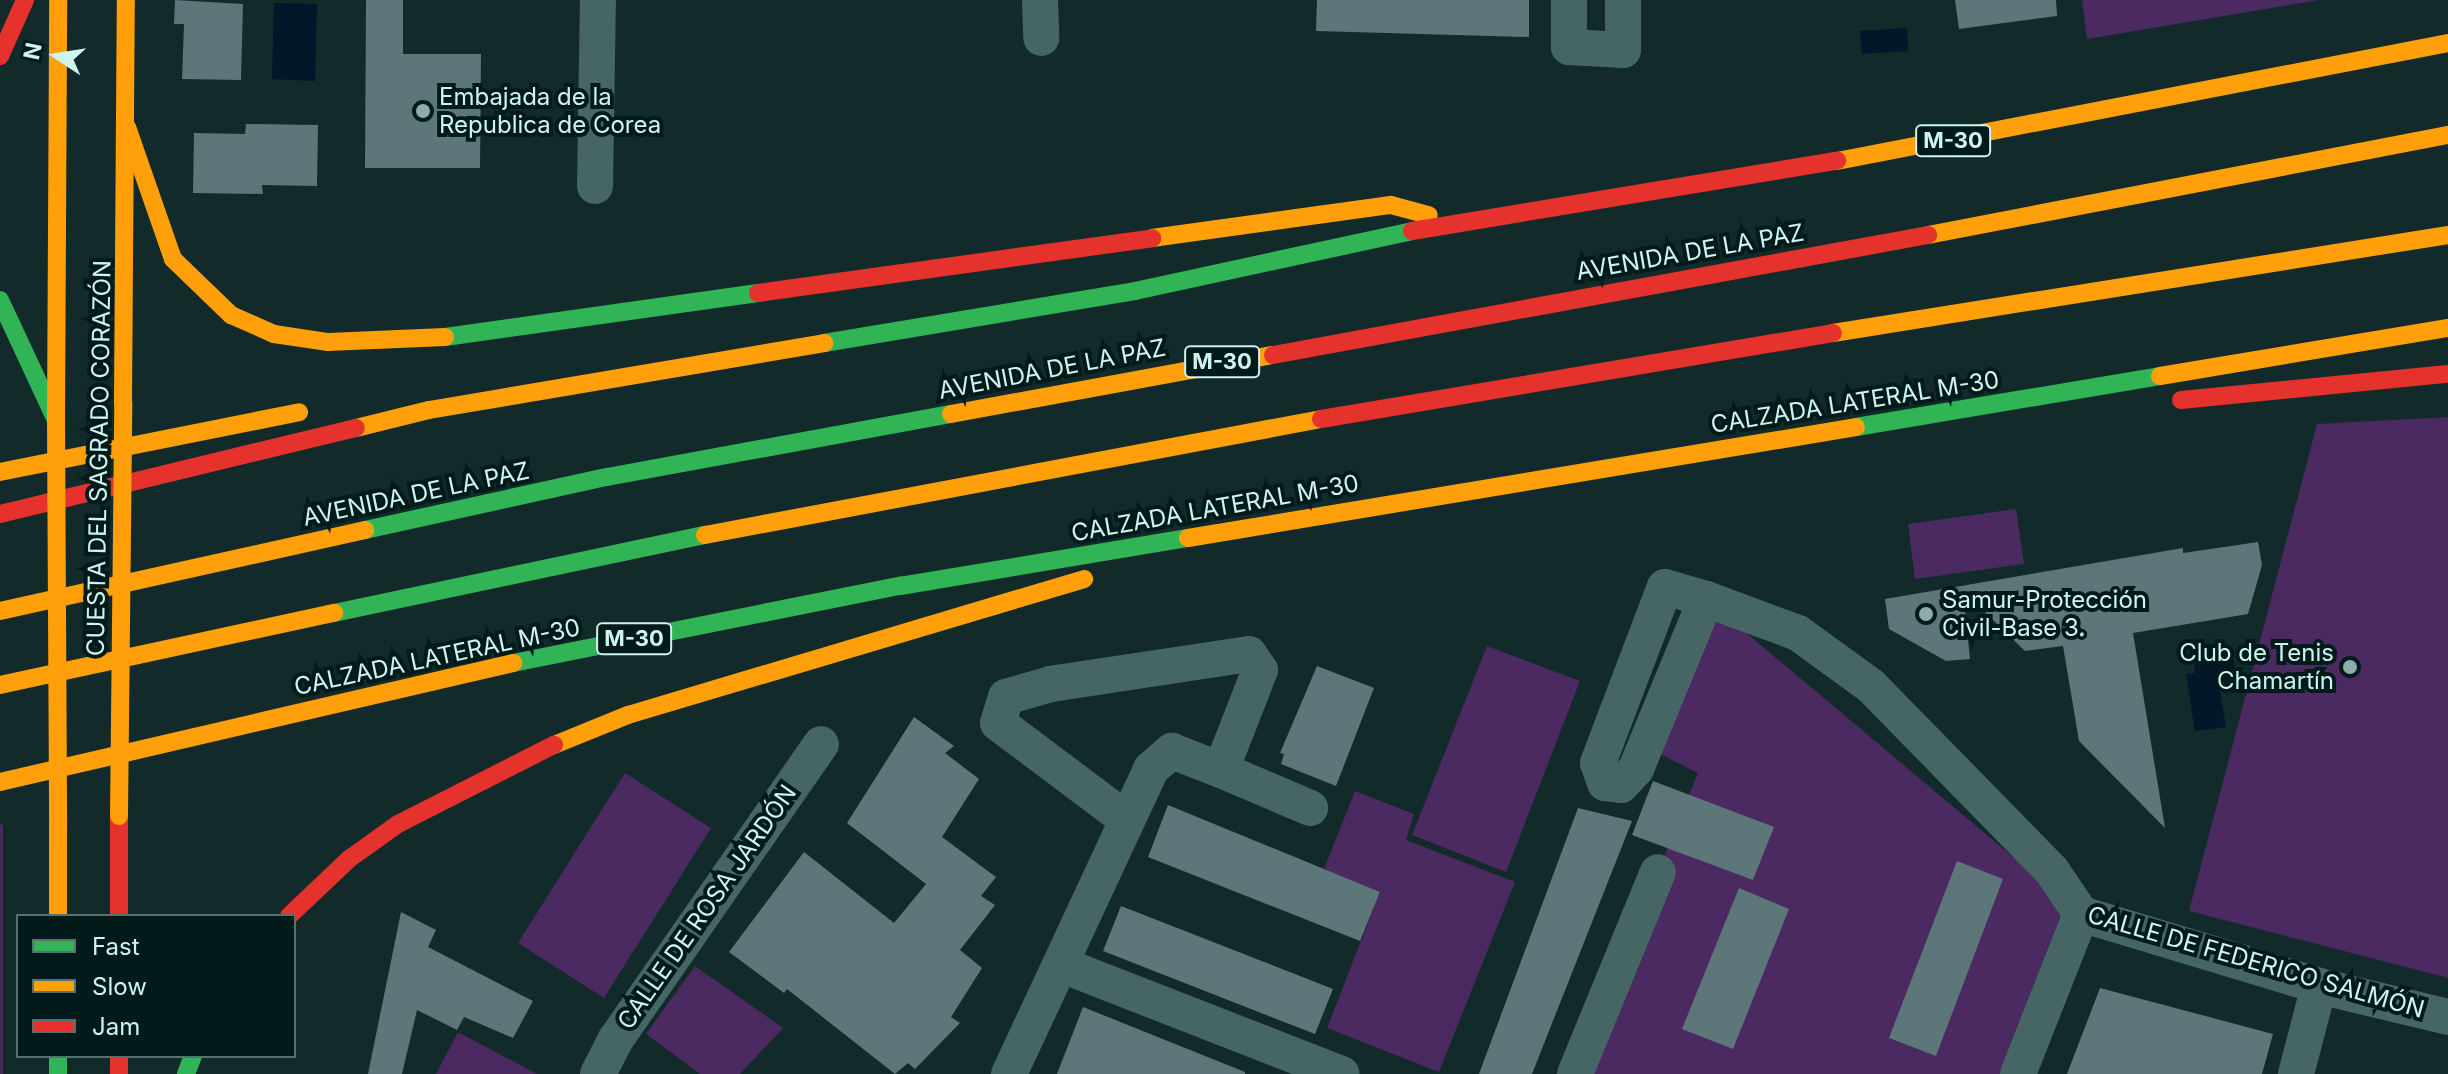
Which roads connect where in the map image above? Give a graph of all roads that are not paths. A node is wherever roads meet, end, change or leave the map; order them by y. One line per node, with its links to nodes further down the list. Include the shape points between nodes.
1 (25, 0): 10 (main road)
2 (58, 0): 21 (main road, CUESTA DEL SAGRADO CORAZÓN)
3 (126, 0): 11 (main road, CUESTA DEL SAGRADO CORAZÓN)
4 (598, 0): 13 (street)
5 (1040, 0): 8 (street)
6 (1569, 0): 7 (street, via 1569,47 1623,50)
7 (1623, 0)
8 (1041, 38)
9 (2448, 43): 14 (main road, M-30, via 1889,153)
10 (0, 56)
11 (127, 127): 14 (main road, via 173,259 231,315 274,334 328,342 437,338 1391,205); 37 (main road, CUESTA DEL SAGRADO CORAZÓN, bridge)
12 (2448, 135): 28 (main road, AVENIDA DE LA PAZ / M-30, via 2332,161 607,477)
13 (595, 186)
14 (1455, 221): 20 (main road, M-30, via 1135,291)
15 (2448, 235): 29 (main road, via 1612,368 1018,473 618,552)
16 (0, 300): 21 (main road)
17 (2448, 328): 19 (main road, CALZADA LATERAL M-30 / M-30)
18 (2448, 374): 19 (main road, via 2148,402)
19 (2035, 396): 26 (main road, CALZADA LATERAL M-30 / M-30)
20 (429, 410): 22 (main road, via 330,411); 23 (main road, M-30)
21 (56, 420): 36 (main road, CUESTA DEL SAGRADO CORAZÓN, bridge)
22 (0, 472)
23 (96, 490): 24 (main road, M-30); 25 (main road, M-30)
24 (0, 514)
25 (0, 522)
26 (1274, 522): 32 (main road, CALZADA LATERAL M-30 / M-30, via 900,586 431,680); 38 (main road, via 628,715 540,751 398,824 349,859)
27 (1706, 599): 27 (street, CALLE DE FEDERICO SALMÓN, via 1636,769 1621,785 1605,783 1598,763 1665,587); 39 (street, CALLE DE FEDERICO SALMÓN, via 1798,633 1871,686 2052,871)
28 (0, 611)
29 (0, 685)
30 (821, 744): 43 (street, CALLE DE ROSA JARDÓN, via 616,1039)
31 (1221, 770): 33 (street); 34 (street, via 1172,751 1151,769); 34 (street, via 1260,670 1249,654 1051,684 1006,697 998,723)
32 (0, 782)
33 (1310, 808)
34 (1127, 820): 40 (street)
35 (1658, 872): 46 (street)
36 (58, 914)
37 (119, 914)
38 (291, 914)
39 (2081, 914): 41 (street, CALLE DE FEDERICO SALMÓN); 47 (street)
40 (1062, 965): 44 (street); 45 (street)
41 (2319, 986): 42 (street, CALLE DE FEDERICO SALMÓN); 48 (street)
42 (2448, 1017)
43 (598, 1074)
44 (1009, 1074)
45 (1341, 1074)
46 (1575, 1074)
47 (2018, 1074)
48 (2296, 1074)

